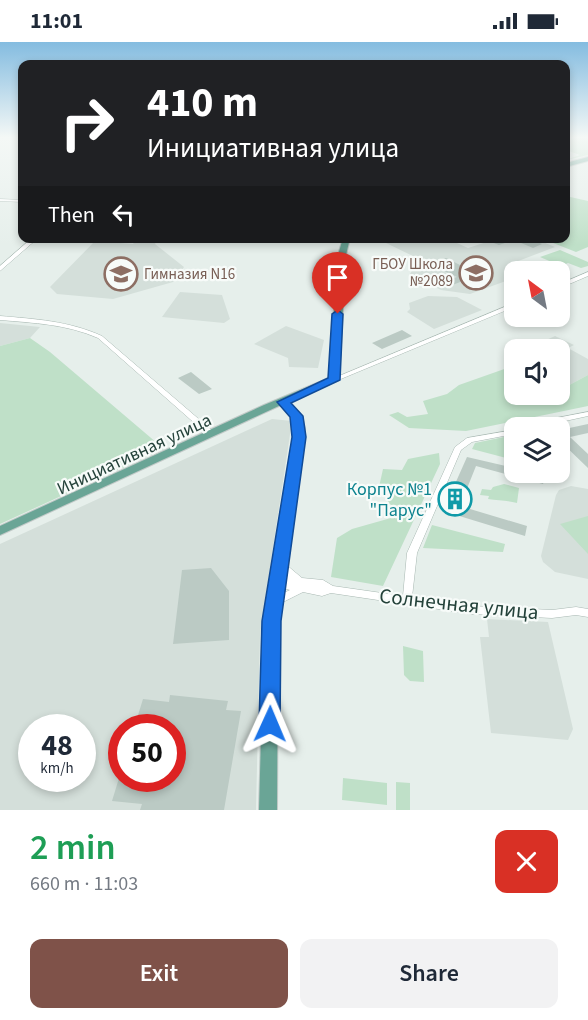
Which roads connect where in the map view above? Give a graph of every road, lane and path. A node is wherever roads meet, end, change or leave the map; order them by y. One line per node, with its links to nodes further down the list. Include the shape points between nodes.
1 (0, 200): 2 (street)
2 (18, 201)
3 (30, 243): 5 (street)
4 (346, 243): 10 (main road)
5 (0, 269)
6 (588, 274): 7 (street)
7 (570, 282)
8 (504, 309): 10 (street)
9 (0, 318): 14 (street, via 57,323 100,337)
10 (334, 380): 11 (main road, Инициативная улица)
11 (283, 402): 14 (main road, Инициативная улица); 17 (main road, Инициативная улица); 18 (main road, via 297,416 300,429)
12 (588, 414): 13 (street)
13 (570, 418)
14 (212, 433): 16 (main road, Инициативная улица)
15 (504, 434): 20 (street, via 470,440 458,449 412,553)
16 (0, 531)
17 (0, 536)
18 (278, 576): 19 (street, Солнечная улица); 19 (street); 21 (main road)
19 (300, 585): 20 (street, Солнечная улица, via 322,592 331,589); 21 (street)
20 (407, 601): 22 (street, Солнечная улица, via 472,610)
21 (274, 602): 23 (main road)
22 (588, 613)
23 (268, 810)

